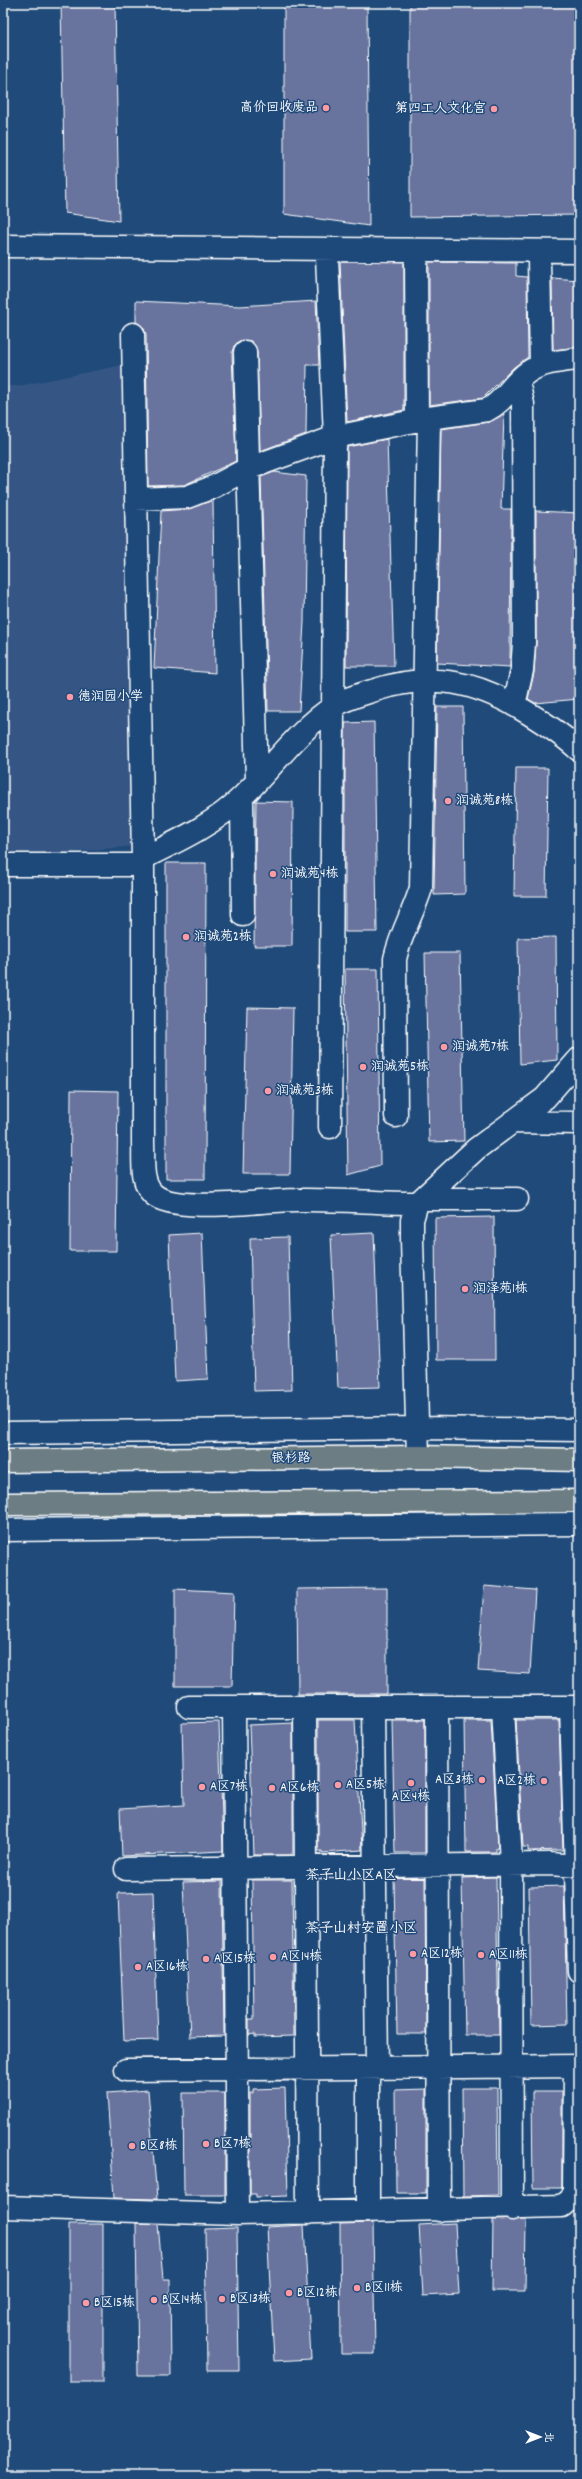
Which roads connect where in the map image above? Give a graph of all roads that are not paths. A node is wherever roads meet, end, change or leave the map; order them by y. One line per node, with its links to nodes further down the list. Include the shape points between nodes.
1 (3, 246): 2 (street)
2 (579, 251)
3 (327, 257): 12 (street)
4 (416, 258): 11 (street)
5 (539, 260): 9 (street)
6 (132, 334): 14 (street)
7 (245, 352): 13 (street)
8 (579, 359): 9 (street)
9 (541, 365): 10 (street)
10 (518, 382): 11 (street, via 494,407 487,410); 16 (street, via 523,404 524,643 522,670)
11 (423, 419): 12 (street); 15 (street)
12 (335, 437): 13 (street); 17 (street)
13 (247, 469): 14 (street, via 187,497); 19 (street)
14 (136, 499): 21 (street)
15 (425, 680): 16 (street, via 477,687 496,694); 17 (street, via 389,685); 25 (street, via 421,888 414,909 400,936 395,959)
16 (514, 705): 18 (street, via 551,727)
17 (334, 706): 19 (street, via 308,726); 28 (street)
18 (579, 750)
19 (257, 781): 20 (street)
20 (242, 797): 21 (street, via 196,832); 23 (street)
21 (143, 862): 22 (street); 30 (street, via 143,1143 144,1180 148,1188 161,1200 170,1203)
22 (3, 865)
23 (243, 915)
24 (579, 1060): 26 (street, via 545,1098)
25 (396, 1116)
26 (512, 1122): 27 (street); 30 (street, via 452,1169)
27 (579, 1123)
28 (330, 1126)
29 (517, 1199): 30 (street)
30 (420, 1201): 31 (street, via 412,1220)
31 (418, 1428): 32 (street); 33 (street); 34 (street)
32 (579, 1430)
33 (3, 1432)
34 (418, 1458): 35 (main road, 银杉路); 36 (main road, 银杉路)
35 (579, 1460)
36 (3, 1461)
37 (579, 1501): 38 (main road)
38 (3, 1504)
39 (579, 1524): 40 (street)
40 (3, 1530)
41 (189, 1707): 42 (street)
42 (234, 1707): 43 (street); 53 (street)
43 (305, 1707): 44 (street); 50 (street)
44 (373, 1707): 45 (street); 51 (street)
45 (436, 1707): 46 (street); 49 (street)
46 (503, 1707): 47 (street); 48 (street)
47 (575, 1707): 52 (street)
48 (511, 1864): 49 (street); 52 (street); 58 (street)
49 (438, 1865): 51 (street); 57 (street)
50 (306, 1866): 51 (street); 53 (street); 60 (street)
51 (375, 1866): 61 (street)
52 (577, 1866): 55 (street)
53 (237, 1867): 54 (street); 59 (street)
54 (126, 1869)
55 (579, 1971)
56 (577, 2066): 58 (street); 64 (street, via 572,2195 562,2206)
57 (439, 2067): 58 (street); 61 (street); 65 (street)
58 (511, 2067): 64 (street)
59 (236, 2068): 60 (street); 62 (street); 68 (street)
60 (307, 2068): 61 (street); 67 (street)
61 (372, 2068): 66 (street)
62 (126, 2070)
63 (3, 2207): 68 (street)
64 (512, 2209): 65 (street)
65 (439, 2210): 66 (street)
66 (368, 2211): 67 (street)
67 (308, 2213): 68 (street)
68 (238, 2214)

